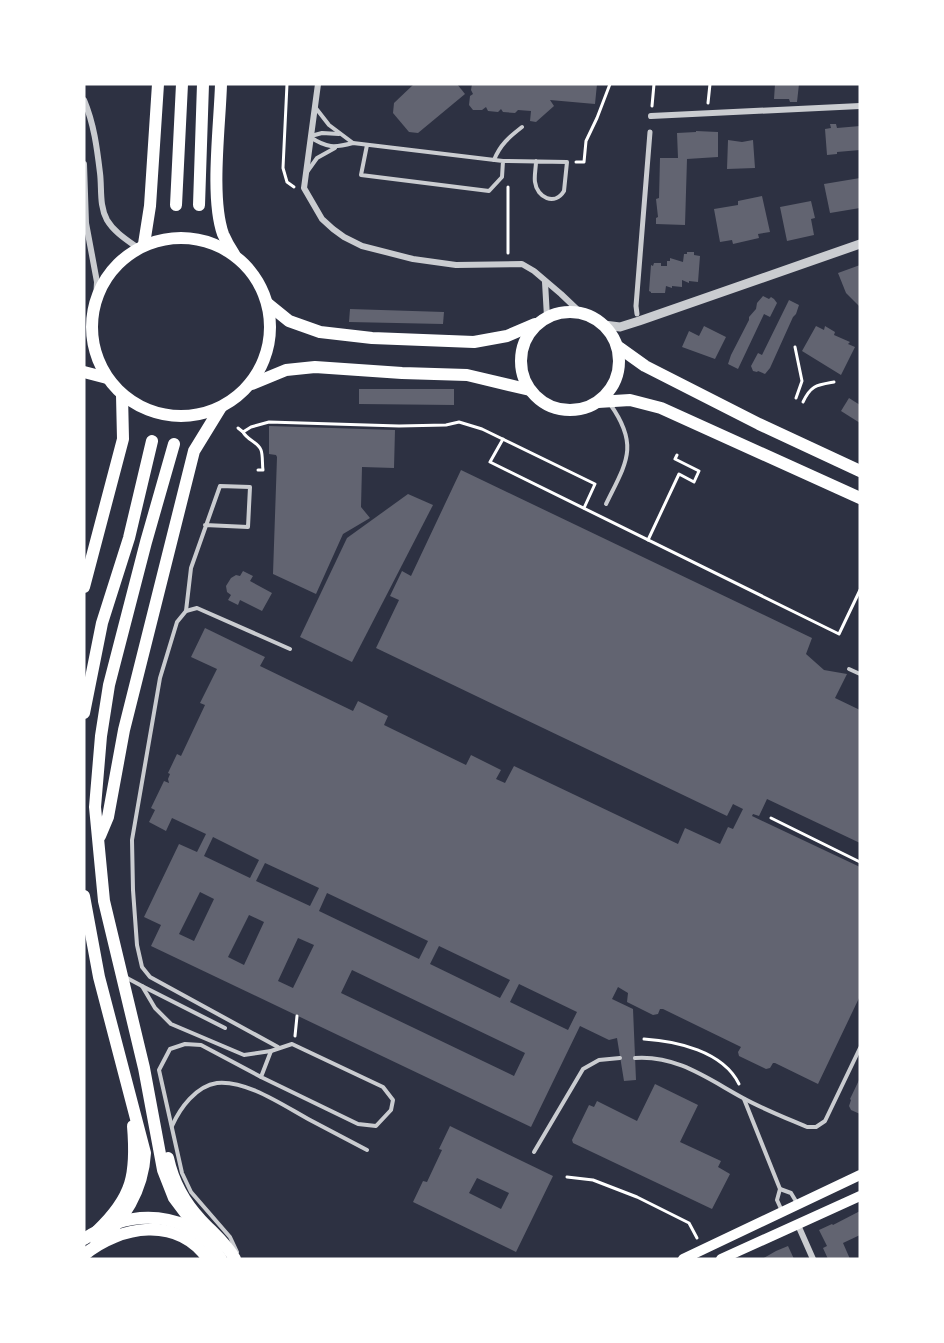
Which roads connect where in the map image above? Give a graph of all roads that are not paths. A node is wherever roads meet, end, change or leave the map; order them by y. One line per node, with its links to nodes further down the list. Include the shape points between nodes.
1 (158, 84): 25 (main road, via 148,222)
2 (182, 84): 22 (main road)
3 (203, 84): 23 (main road)
4 (221, 84): 26 (main road, via 219,218)
5 (318, 84): 7 (street)
6 (84, 100): 25 (street, via 93,121 101,202 107,219 120,235)
7 (314, 106): 12 (lane); 13 (street)
8 (860, 106): 9 (street)
9 (651, 116)
10 (522, 127): 17 (lane, via 507,138)
11 (650, 132): 31 (street)
12 (340, 134): 13 (lane); 14 (lane)
13 (310, 137): 16 (lane); 21 (street)
14 (353, 143): 15 (lane); 16 (lane)
15 (367, 145): 17 (lane); 18 (lane, via 361,176 489,191 502,177)
16 (336, 147): 21 (lane, via 317,158)
17 (494, 160): 18 (lane)
18 (503, 161): 19 (lane)
19 (536, 162): 19 (lane, via 567,162 562,195 552,200 538,190)
20 (84, 164): 28 (street, via 86,223 97,282)
21 (305, 175): 27 (street, via 304,188 322,219 362,246 435,263 522,264)
22 (176, 205)
23 (199, 205)
24 (860, 244): 34 (street, via 656,316 620,327)
25 (141, 246): 26 (main road, via 172,237 191,238 212,242); 28 (main road, via 114,267)
26 (234, 254): 29 (main road, via 259,285)
27 (545, 282): 30 (street); 33 (street)
28 (96, 301): 32 (main road)
29 (268, 304): 33 (main road, via 289,321 320,332 372,338 474,342 507,336); 39 (main road, via 271,326 267,350)
30 (581, 313): 33 (main road, via 567,312); 34 (main road)
31 (637, 314)
32 (91, 319): 35 (main road); 38 (main road, via 94,343)
33 (543, 320): 40 (main road, via 528,335 521,352 520,364)
34 (604, 325): 36 (main road)
35 (84, 330)
36 (617, 346): 42 (main road, via 617,374); 46 (main road, via 645,366)
37 (84, 372): 38 (main road)
38 (107, 378): 41 (main road)
39 (252, 384): 40 (main road, via 286,370 315,367 467,375); 43 (main road)
40 (530, 390): 42 (main road, via 540,401 571,411)
41 (122, 395): 43 (main road, via 173,417); 50 (main road, via 123,439)
42 (603, 402): 47 (main road, via 630,400 661,408); 48 (lane, via 620,418 628,439 622,471)
43 (221, 406): 56 (main road, via 194,451 124,730 108,817)
44 (152, 441): 55 (main road, via 129,538 102,623)
45 (174, 444): 56 (main road, via 109,685 96,798)
46 (860, 471)
47 (860, 498)
48 (606, 504)
49 (205, 525): 49 (lane, via 248,527 250,487 220,486); 51 (lane, via 191,568)
50 (84, 587)
51 (186, 611): 52 (lane, via 197,608); 61 (lane, via 177,622 160,678 132,840 137,945 142,967 150,977)
52 (290, 649)
53 (849, 669): 54 (lane)
54 (860, 674)
55 (84, 713)
56 (100, 837): 58 (main road, via 104,901)
57 (84, 896): 68 (main road, via 99,977)
58 (121, 975): 59 (lane); 79 (main road, via 165,1179 181,1209)
59 (142, 986): 60 (lane); 63 (lane, via 155,1008 171,1024 244,1055)
60 (225, 1028)
61 (278, 1047): 63 (lane); 66 (lane, via 292,1044 383,1087 393,1100 391,1110 376,1126 358,1124)
62 (860, 1048): 67 (lane, via 825,1121 816,1127 807,1128)
63 (271, 1051): 66 (lane)
64 (620, 1058): 71 (lane, via 599,1060 583,1070)
65 (635, 1058): 67 (lane, via 677,1063)
66 (261, 1077): 69 (lane, via 201,1045 185,1044 170,1049 159,1070)
67 (744, 1099): 73 (lane)
68 (130, 1101): 77 (main road, via 145,1160 136,1194); 80 (main road, via 136,1157 133,1176 117,1210)
69 (171, 1126): 70 (lane, via 176,1114 203,1088 215,1083 234,1083 281,1103); 83 (lane, via 186,1183 230,1237)
70 (367, 1150)
71 (534, 1152)
72 (860, 1174): 75 (main road)
73 (780, 1190): 75 (lane, via 791,1193); 76 (lane, via 777,1200)
74 (860, 1196): 78 (main road)
75 (798, 1204): 76 (main road)
76 (782, 1211): 84 (main road)
77 (118, 1222): 79 (main road, via 164,1218); 80 (main road); 80 (main road)
78 (798, 1225): 85 (main road); 86 (street)
79 (207, 1233): 82 (main road); 83 (main road)
80 (88, 1241): 81 (main road, via 138,1229 156,1229 183,1237)
81 (208, 1259)
82 (221, 1259)
83 (237, 1259)
84 (683, 1259)
85 (721, 1259)
86 (813, 1259)

